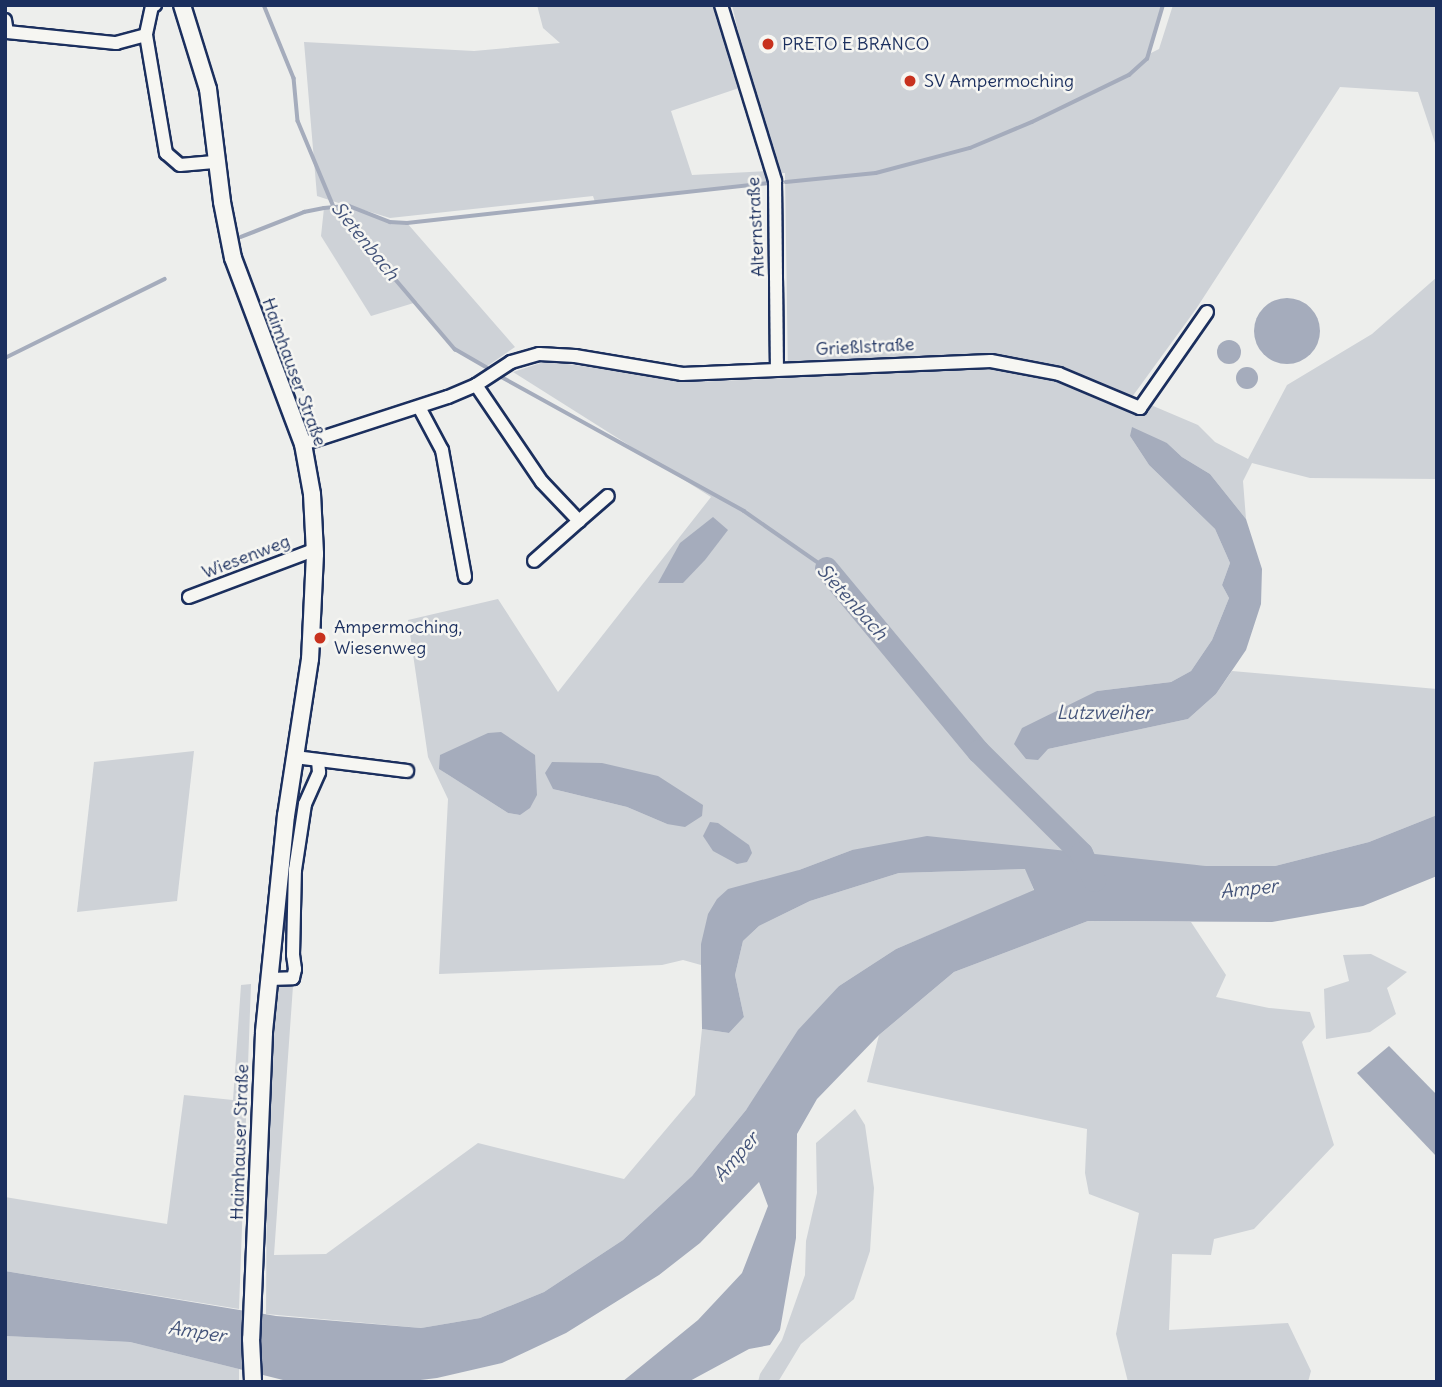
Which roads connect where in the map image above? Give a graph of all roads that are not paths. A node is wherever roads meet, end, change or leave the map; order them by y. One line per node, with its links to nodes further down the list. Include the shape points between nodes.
1 (155, 5): 5 (street)
2 (182, 5): 6 (main road, Haimhauser Straße, via 208,89)
3 (721, 5): 8 (street, Alternstraße, via 775,181)
4 (5, 20): 5 (street, via 7,33 116,43)
5 (146, 35): 6 (street, via 170,159 180,165)
6 (217, 162): 11 (main road, Haimhauser Straße, via 233,258)
7 (1207, 313): 8 (street, Grießlstraße, via 1140,408 1059,374 1009,362 943,360)
8 (776, 369): 9 (street, Grießlstraße, via 682,374 539,354 511,362)
9 (476, 385): 10 (street, Grießlstraße); 13 (street, via 542,482)
10 (419, 407): 11 (street, Grießlstraße); 16 (street, via 442,450)
11 (303, 444): 14 (main road, Haimhauser Straße, via 312,494)
12 (608, 496): 13 (street)
13 (579, 521): 15 (street)
14 (315, 554): 17 (street, Wiesenweg, via 309,552); 18 (main road, Haimhauser Straße, via 310,659)
15 (534, 561)
16 (465, 577)
17 (189, 597)
18 (295, 757): 19 (street); 21 (main road, Haimhauser Straße)
19 (318, 760): 20 (street); 21 (street, via 319,772 305,804 295,870 296,969 293,978)
20 (407, 771)
21 (269, 979): 22 (main road, Haimhauser Straße, via 258,1115)
22 (253, 1378)

